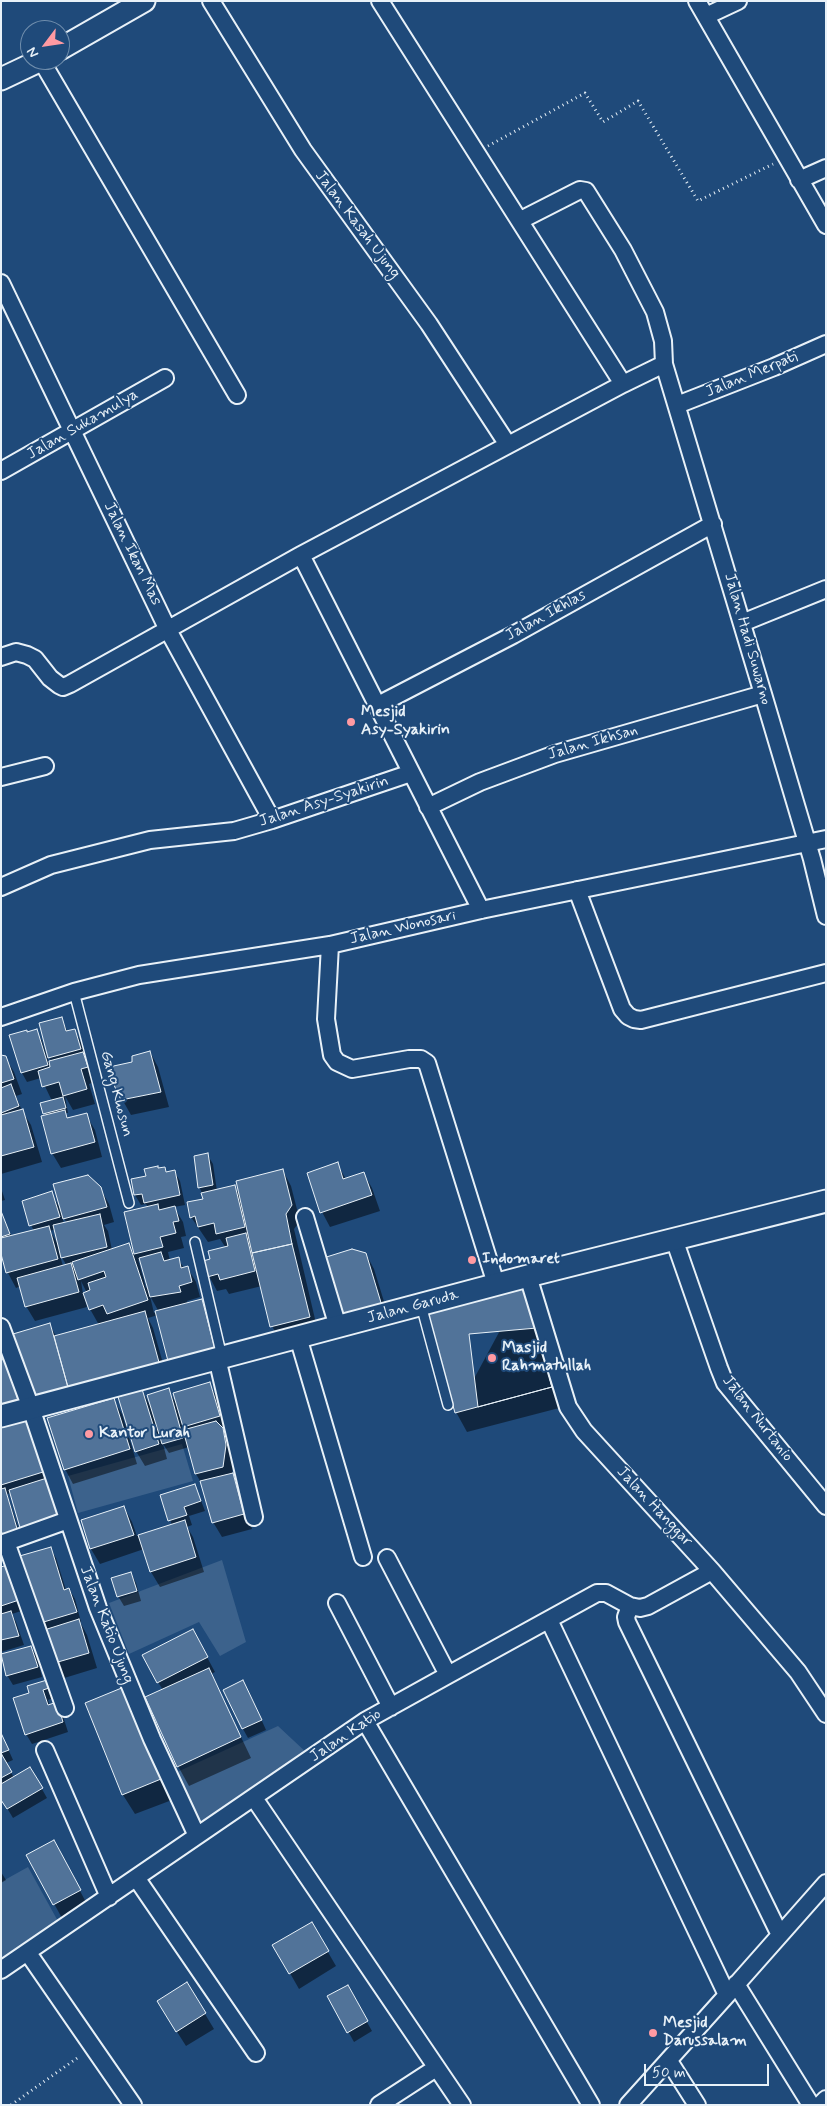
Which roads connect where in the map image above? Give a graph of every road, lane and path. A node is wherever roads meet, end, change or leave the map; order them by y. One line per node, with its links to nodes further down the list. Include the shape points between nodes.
1 (144, 1): 7 (street)
2 (212, 1): 25 (street, Jalan Kasah Ujung, via 303,150 419,309)
3 (380, 1): 11 (street)
4 (697, 1): 6 (street)
5 (738, 1): 6 (street)
6 (706, 16): 12 (street)
7 (70, 43)
8 (20, 70): 10 (street)
9 (47, 70): 22 (street)
10 (1, 79)
11 (477, 152): 12 (path, via 584,93 603,122 638,101 698,201); 15 (street)
12 (787, 157): 14 (street)
13 (826, 168): 14 (street)
14 (800, 180): 16 (street)
15 (521, 220): 19 (street, Jalan Hadi Suwarno, via 580,190 589,193 655,312 663,341); 21 (street)
16 (826, 226)
17 (1, 283): 24 (street, Jalan Ikan Mas)
18 (826, 344): 23 (street, Jalan Merpati)
19 (664, 364): 21 (street); 23 (street, Jalan Hadi Suwarno)
20 (165, 378): 24 (street, Jalan Sukamulya)
21 (623, 384): 25 (street)
22 (237, 395)
23 (678, 405): 27 (street, Jalan Hadi Suwarno)
24 (72, 430): 26 (street, Jalan Sukamulya); 31 (street, Jalan Ikan Mas)
25 (508, 445): 28 (street)
26 (1, 472)
27 (713, 524): 30 (street, Jalan Hadi Suwarno); 34 (street, Jalan Ikhlas, via 513,635)
28 (301, 555): 31 (street); 34 (street, Jalan Asy-Syakirin)
29 (826, 589): 30 (street)
30 (742, 623): 33 (street, Jalan Hadi Suwarno)
31 (168, 630): 32 (street, via 63,687 53,682 35,659 27,655 16,652); 39 (street, Jalan Ikan Mas)
32 (1, 657)
33 (764, 694): 38 (street, Jalan Ikhsan, via 556,754 480,782); 41 (street, Jalan Hadi Suwarno)
34 (378, 705): 36 (street, Jalan Asy-Syakirin)
35 (46, 766): 37 (street)
36 (411, 773): 38 (street); 39 (street, Jalan Asy-Syakirin)
37 (1, 777)
38 (428, 807): 44 (street)
39 (272, 820): 42 (street, Jalan Asy-Syakirin, via 234,831 150,840 51,865)
40 (826, 839): 41 (street, Jalan Wonosari)
41 (806, 843): 43 (street, Jalan Wonosari); 45 (street, Jalan Hadi Suwarno)
42 (1, 886)
43 (577, 890): 44 (street, Jalan Wonosari); 47 (street, via 622,1009 634,1019 641,1020)
44 (481, 910): 46 (street, Jalan Wonosari)
45 (826, 916)
46 (330, 945): 48 (street, Jalan Wonosari, via 139,975); 56 (street, via 326,1019 332,1055 337,1062 352,1069 409,1059 421,1059 427,1063)
47 (826, 973)
48 (74, 992): 49 (street, Jalan Wonosari); 51 (lane, Gang Khosun)
49 (1, 1017)
50 (826, 1201): 53 (street, Jalan Garuda)
51 (129, 1203)
52 (305, 1217): 59 (street)
53 (674, 1239): 55 (street, Jalan Garuda); 65 (street, Jalan Nurtanio, via 725,1383)
54 (195, 1242): 61 (lane)
55 (528, 1276): 56 (street, Jalan Garuda); 71 (street, Jalan Hanggar, via 568,1407 584,1431)
56 (496, 1284): 57 (street, Jalan Garuda)
57 (420, 1305): 59 (street, Jalan Garuda); 62 (lane)
58 (1, 1327): 63 (street, Jalan Katio Ujung)
59 (338, 1327): 60 (street, Jalan Garuda)
60 (298, 1337): 61 (street, Jalan Garuda); 69 (street)
61 (220, 1357): 63 (street, Jalan Garuda); 66 (street)
62 (448, 1405)
63 (31, 1408): 64 (street, Jalan Garuda); 67 (street, Jalan Katio Ujung)
64 (1, 1416)
65 (826, 1506)
66 (254, 1517)
67 (68, 1520): 68 (street); 82 (street, Jalan Katio Ujung, via 124,1674)
68 (3, 1543): 77 (street)
69 (363, 1557)
70 (388, 1558): 75 (street)
71 (712, 1571): 73 (street, via 648,1606); 78 (street, Jalan Hanggar, via 798,1672)
72 (337, 1602): 76 (street)
73 (630, 1606): 74 (street, Jalan Katio, via 606,1593 597,1593); 86 (street, via 627,1622)
74 (549, 1620): 75 (street, Jalan Katio); 89 (street)
75 (448, 1675): 76 (street, Jalan Katio)
76 (391, 1707): 79 (street, Jalan Katio)
77 (65, 1708)
78 (826, 1714)
79 (365, 1722): 81 (street, Jalan Katio); 99 (street)
80 (45, 1750): 85 (street)
81 (254, 1798): 82 (street, Jalan Katio); 93 (street)
82 (197, 1836): 83 (street, Jalan Katio)
83 (137, 1879): 85 (street, Jalan Katio); 91 (street)
84 (826, 1883): 86 (street)
85 (109, 1897): 87 (street, Jalan Katio)
86 (780, 1935): 89 (street)
87 (28, 1953): 88 (street, Jalan Katio); 90 (street)
88 (1, 1970)
89 (731, 1990): 92 (street); 102 (street)
90 (92, 2046): 95 (path); 96 (street)
91 (256, 2053)
92 (669, 2060): 100 (street); 101 (street)
93 (436, 2068): 97 (street); 98 (street)
94 (826, 2099): 103 (street)
95 (11, 2105)
96 (133, 2105)
97 (379, 2105)
98 (462, 2105)
99 (591, 2105)
100 (628, 2105)
101 (697, 2105)
102 (811, 2105)
103 (820, 2105)

